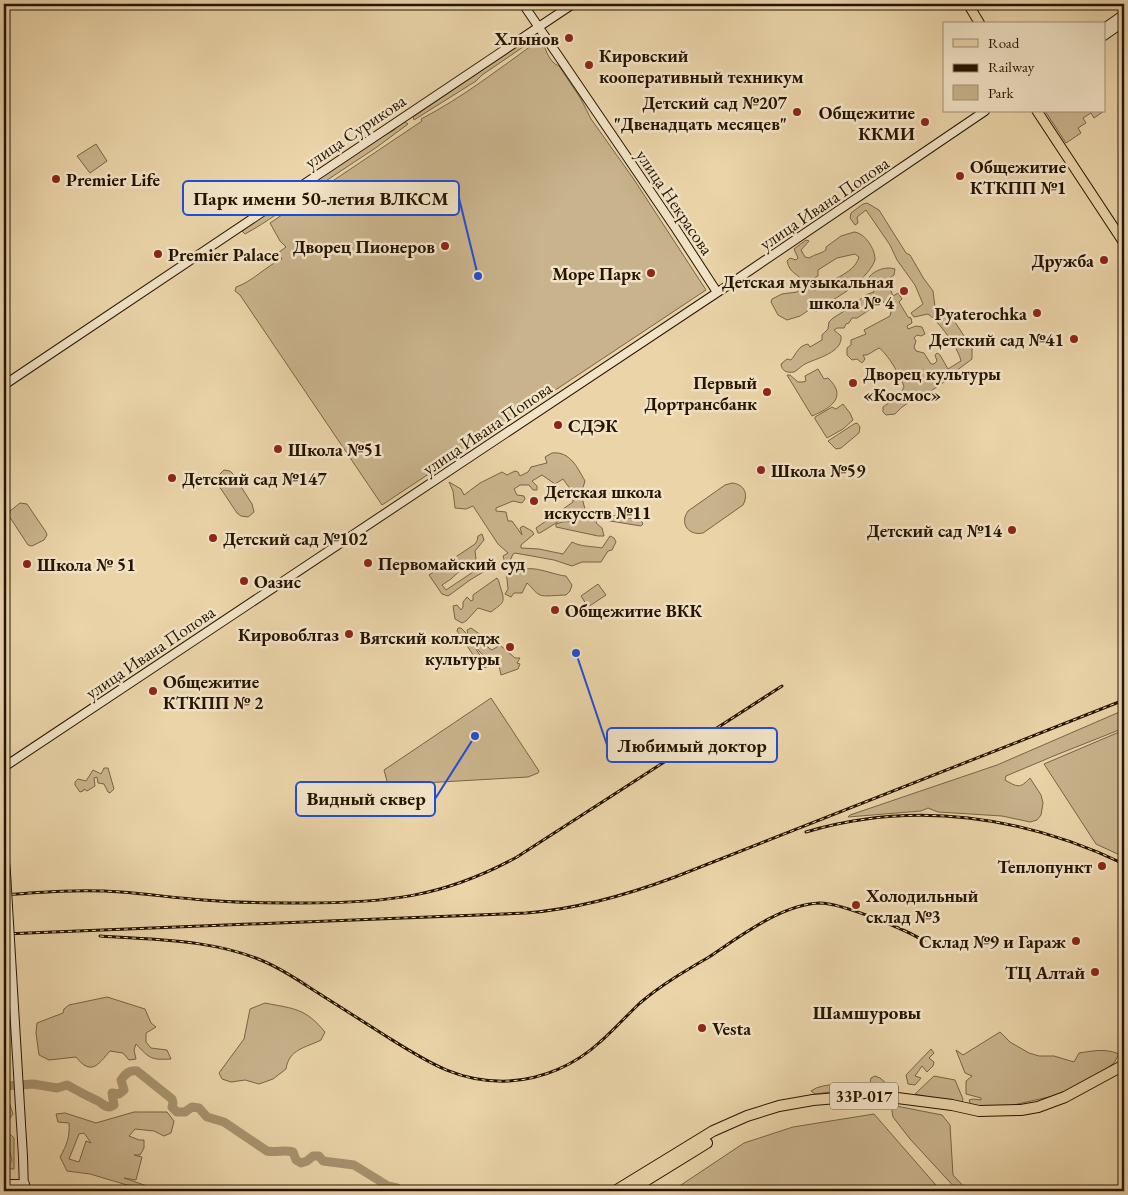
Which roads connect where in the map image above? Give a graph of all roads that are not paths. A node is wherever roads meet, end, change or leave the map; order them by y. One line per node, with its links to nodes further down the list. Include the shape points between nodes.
1 (523, 4): 7 (main road, улица Некрасова)
2 (573, 4): 7 (main road, улица Сурикова)
3 (968, 4): 5 (main road)
4 (1124, 14): 8 (main road)
5 (979, 22)
6 (1124, 22): 9 (main road)
7 (538, 27): 13 (main road, улица Некрасова); 14 (main road, улица Сурикова)
8 (1106, 27)
9 (1106, 35)
10 (984, 112): 13 (main road, улица Ивана Попова)
11 (1037, 112): 12 (main road)
12 (1124, 243)
13 (717, 292): 15 (main road, улица Ивана Попова)
14 (4, 385)
15 (4, 766)
16 (4, 850): 20 (main road, bridge)
17 (1124, 1065): 21 (highway, 33Р-017, via 1065,1097 1021,1110 979,1111 874,1095 813,1100 771,1108 713,1131)
18 (1124, 1072): 22 (highway, 33Р-017, via 1069,1102 1022,1116 981,1117 886,1101 847,1101 782,1111 717,1136)
19 (4, 1184): 20 (main road)
20 (24, 1188)
21 (615, 1191)
22 (629, 1191)

